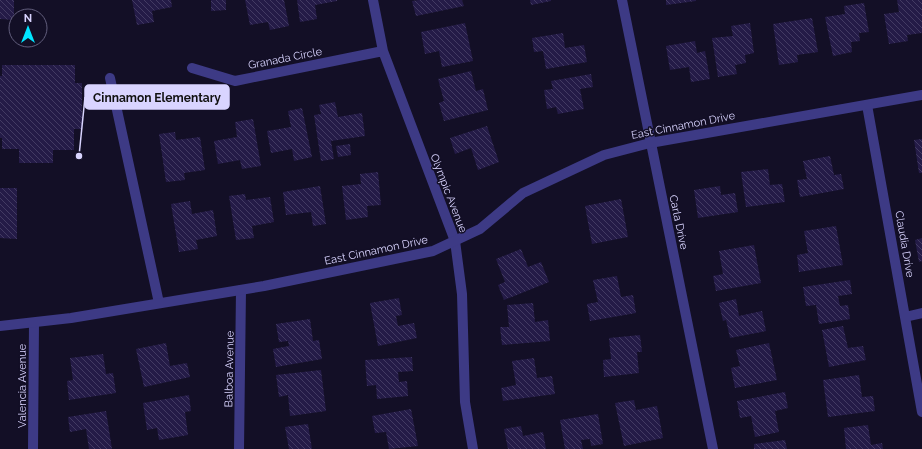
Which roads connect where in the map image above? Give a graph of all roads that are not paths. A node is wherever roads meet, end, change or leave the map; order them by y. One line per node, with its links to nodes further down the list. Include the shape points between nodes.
1 (373, 0): 3 (street, Olympic Avenue)
2 (622, 0): 8 (street, Carla Drive)
3 (383, 51): 4 (street, Granada Circle, via 235,81); 9 (street, Olympic Avenue)
4 (192, 68)
5 (110, 78): 11 (street)
6 (922, 95): 7 (street, East Cinnamon Drive)
7 (867, 105): 8 (street, East Cinnamon Drive); 13 (street, Claudia Drive)
8 (650, 142): 9 (street, East Cinnamon Drive, via 604,155 523,193 480,229); 20 (street, Carla Drive)
9 (454, 241): 10 (street, East Cinnamon Drive, via 433,251); 19 (street, Olympic Avenue, via 462,294 465,402)
10 (241, 290): 11 (street, East Cinnamon Drive); 18 (street, Balboa Avenue)
11 (159, 303): 14 (street, East Cinnamon Drive)
12 (922, 313): 13 (street)
13 (905, 317): 16 (street, Claudia Drive)
14 (34, 323): 15 (street, East Cinnamon Drive); 17 (street, Valencia Avenue)
15 (0, 326)
16 (922, 412)
17 (33, 449)
18 (239, 449)
19 (473, 449)
20 (713, 449)

